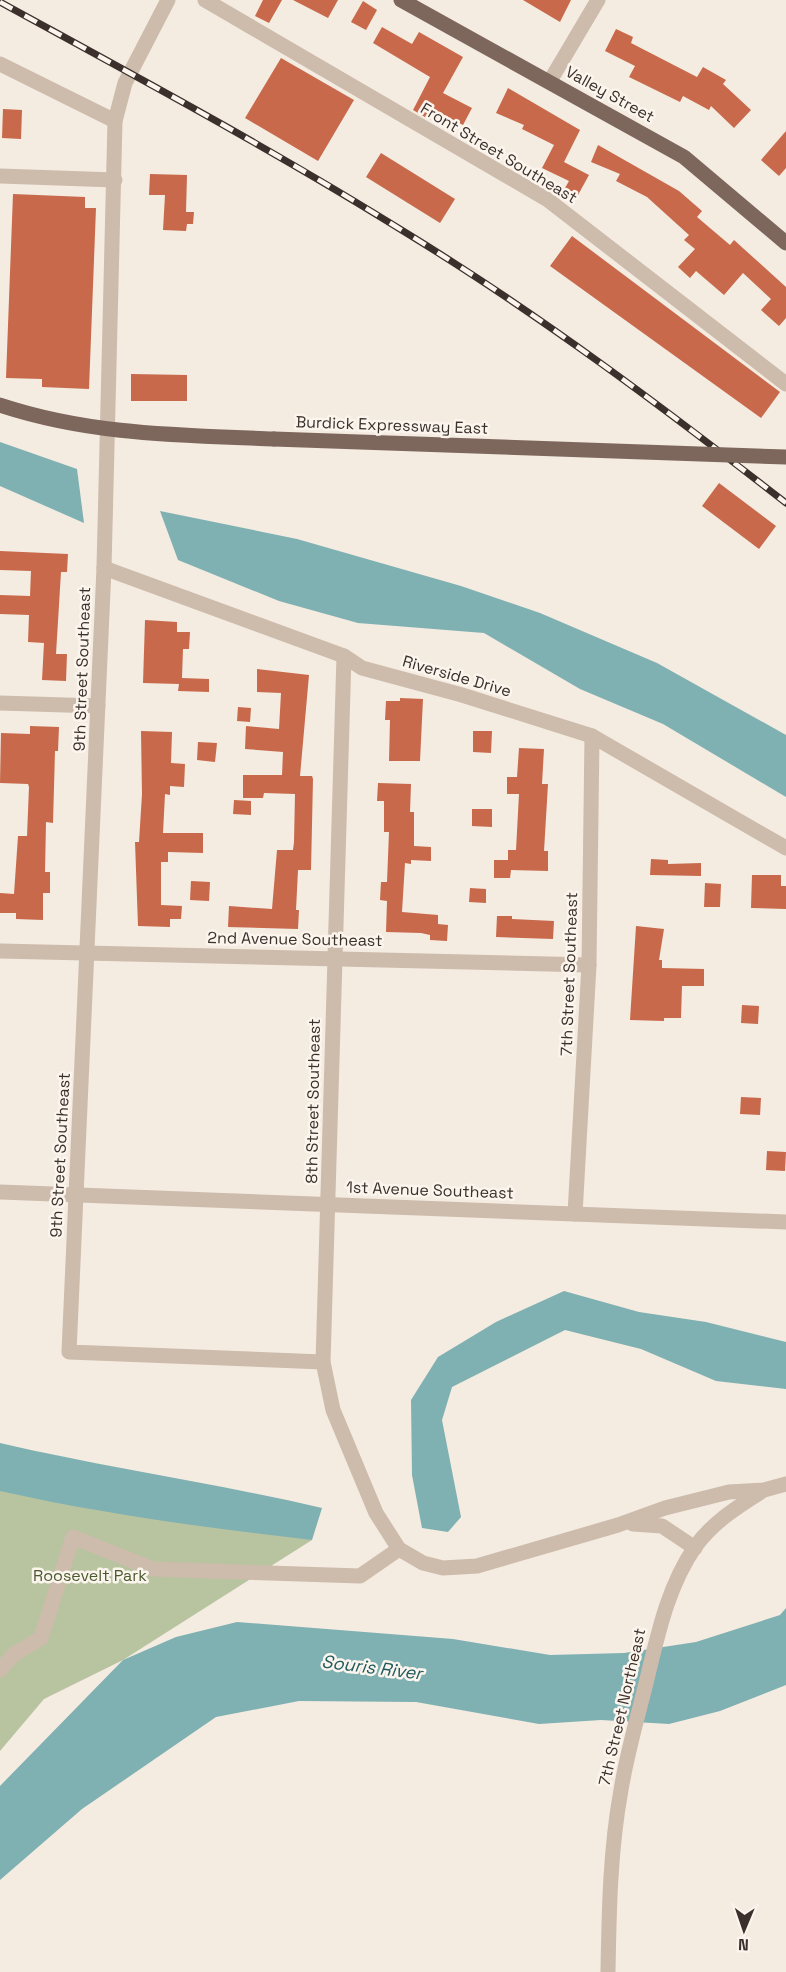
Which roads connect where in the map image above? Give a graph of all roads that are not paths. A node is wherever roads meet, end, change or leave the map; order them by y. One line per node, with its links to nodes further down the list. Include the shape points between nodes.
1 (168, 0): 7 (street, 9th Street Southeast, via 125,83)
2 (205, 0): 11 (street, Front Street Southeast, via 548,200)
3 (401, 0): 6 (main road, Valley Street)
4 (598, 0): 6 (street)
5 (0, 64): 7 (street)
6 (550, 81): 10 (main road, Valley Street, via 684,157)
7 (115, 122): 9 (street, 9th Street Southeast)
8 (0, 176): 9 (street)
9 (115, 180): 13 (street, 9th Street Southeast)
10 (786, 243)
11 (786, 384)
12 (0, 405): 13 (main road, Burdick Expressway East, via 45,420)
13 (108, 430): 14 (main road, Burdick Expressway East, bridge); 15 (street, 9th Street Southeast)
14 (786, 457)
15 (104, 568): 16 (street, Riverside Drive); 18 (street, 9th Street Southeast)
16 (344, 656): 19 (street, Riverside Drive, via 362,668); 23 (street, 8th Street Southeast)
17 (0, 703): 18 (street)
18 (98, 706): 22 (street, 9th Street Southeast)
19 (592, 736): 20 (street, Riverside Drive); 24 (street, 7th Street Southeast)
20 (786, 848)
21 (0, 951): 22 (street, 2nd Avenue Southeast)
22 (87, 952): 23 (street, 2nd Avenue Southeast); 26 (street, 9th Street Southeast)
23 (334, 958): 24 (street, 2nd Avenue Southeast); 27 (street, 8th Street Southeast)
24 (589, 966): 28 (street, 7th Street Southeast)
25 (0, 1192): 26 (street, 1st Avenue Southeast)
26 (77, 1195): 27 (street, 1st Avenue Southeast); 30 (street, 9th Street Southeast, via 69,1352)
27 (329, 1204): 28 (street, 1st Avenue Southeast); 30 (street, 8th Street Southeast)
28 (576, 1214): 29 (street, 1st Avenue Southeast)
29 (786, 1222)
30 (323, 1362): 35 (street, 8th Street Southeast, via 333,1410 376,1513)
31 (786, 1484): 32 (street)
32 (764, 1490): 33 (street, via 729,1492); 34 (street, 7th Street Northeast, via 736,1507)
33 (618, 1525): 34 (street, via 644,1522 662,1526); 35 (street, via 462,1569 423,1563)
34 (695, 1548): 37 (street, 7th Street Northeast, via 676,1581 661,1622 631,1746 616,1820)
35 (399, 1549): 36 (street, via 360,1576 153,1569 73,1537 41,1638 13,1655)
36 (0, 1670)
37 (608, 1972)

